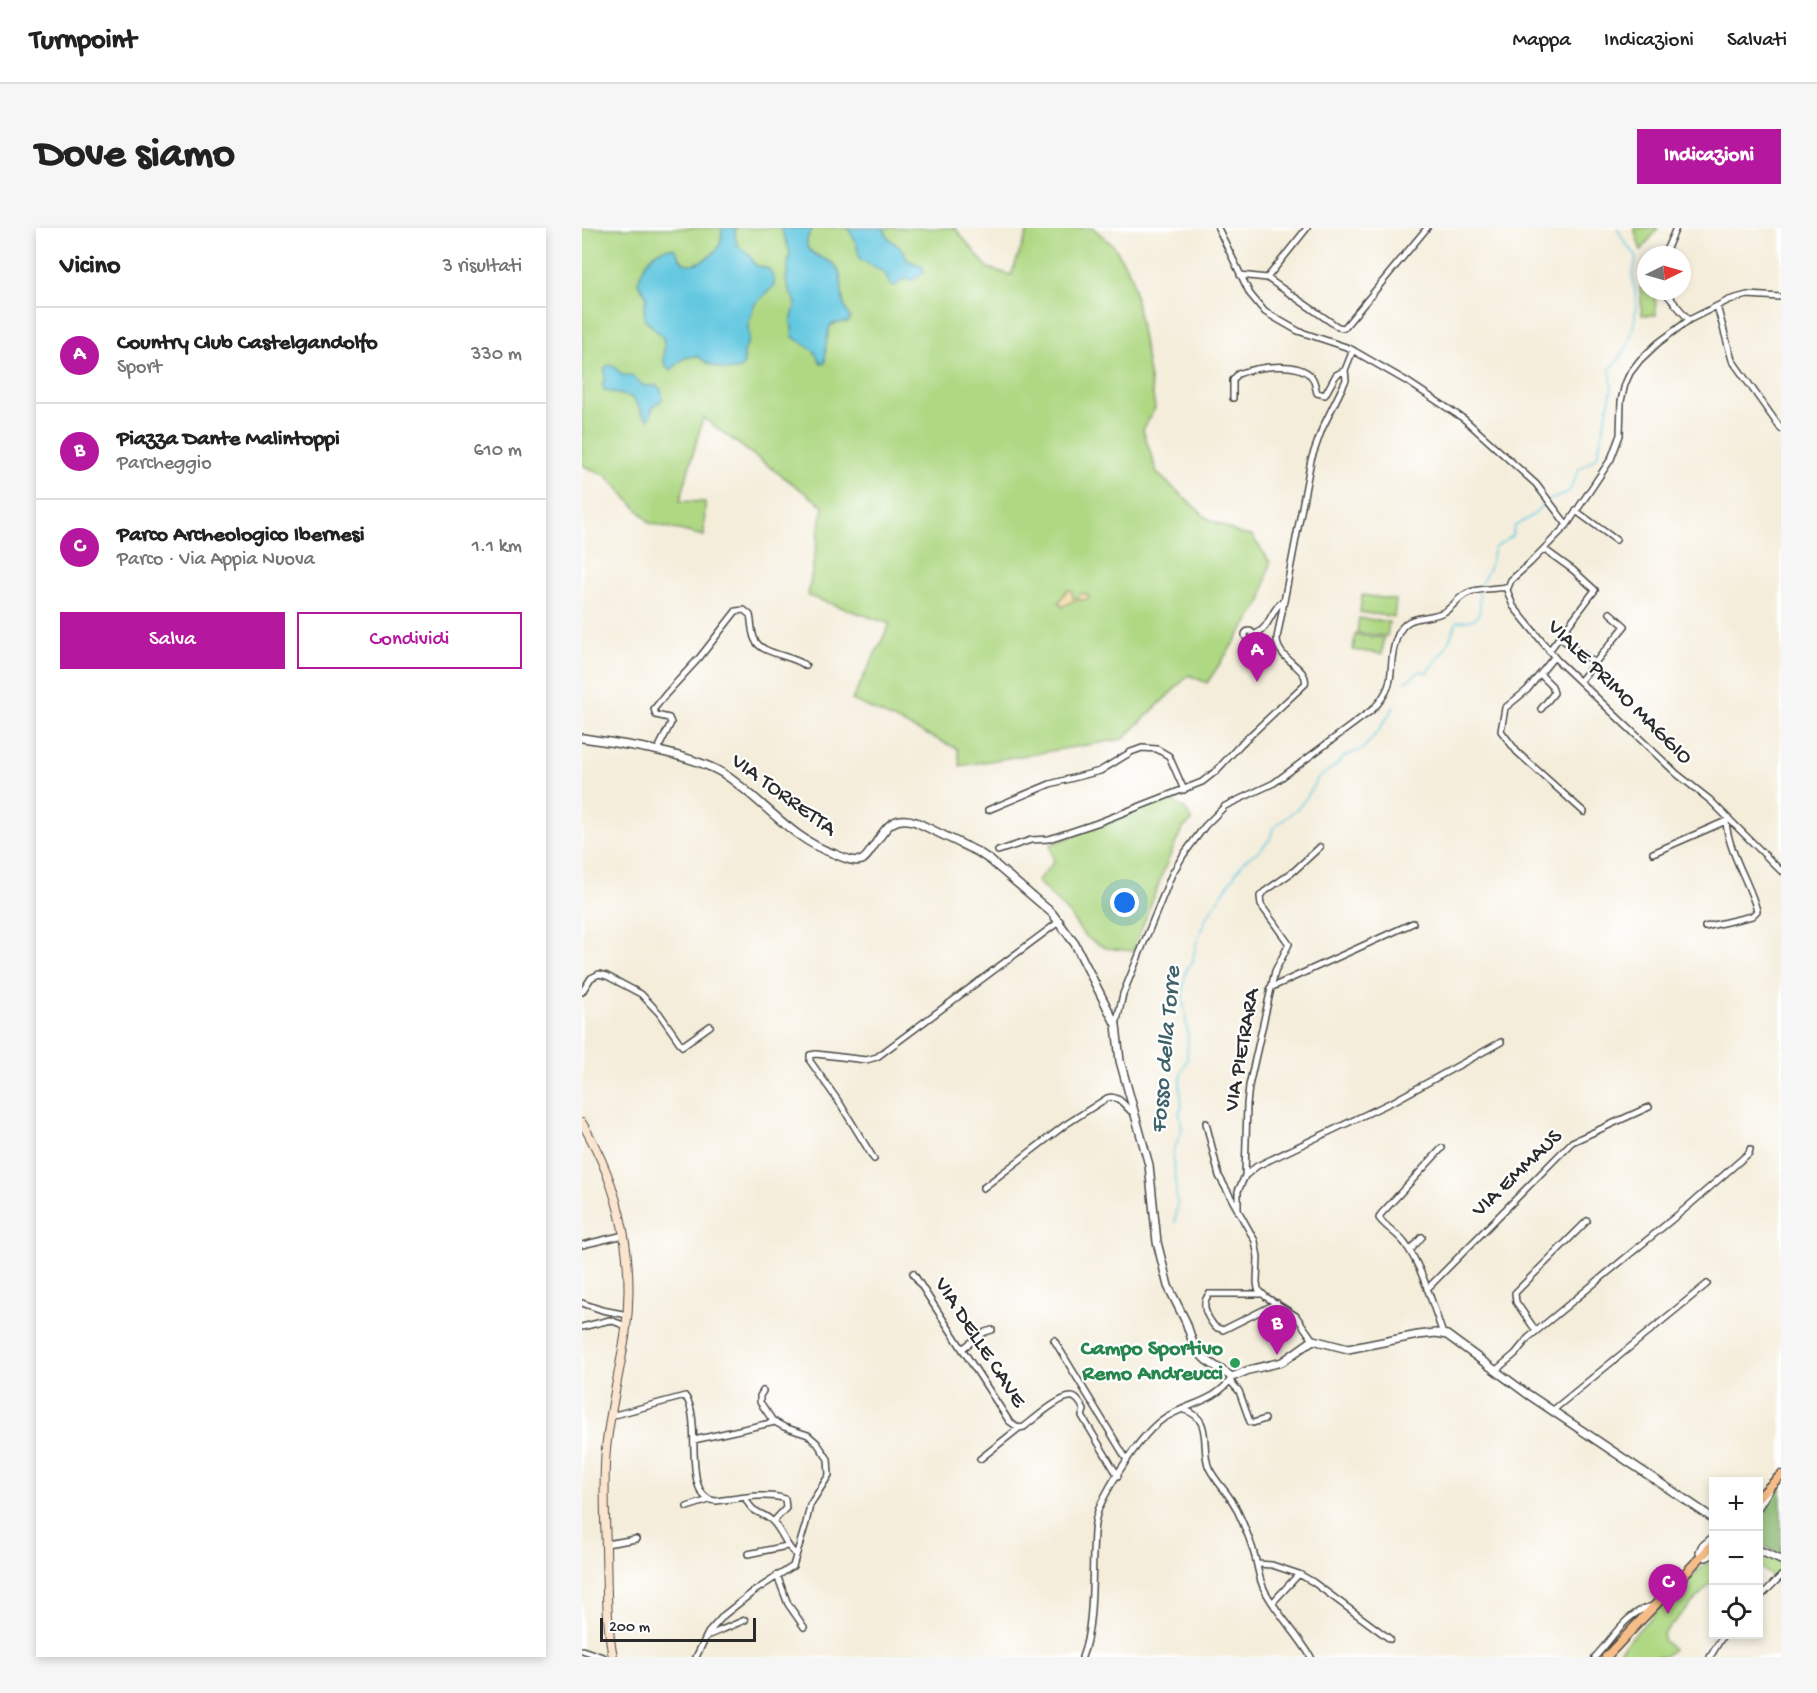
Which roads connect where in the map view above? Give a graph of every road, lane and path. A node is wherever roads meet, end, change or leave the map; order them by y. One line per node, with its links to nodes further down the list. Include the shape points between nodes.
1 (1218, 228): 6 (street)
2 (1307, 228): 7 (street)
3 (1427, 228): 7 (street, via 1344,328)
4 (1676, 228): 5 (street)
5 (1668, 246)
6 (1240, 275): 7 (street); 12 (street, via 1271,317 1298,332)
7 (1266, 278)
8 (1781, 297): 10 (street, via 1744,296)
9 (1672, 300): 11 (street)
10 (1717, 306): 11 (street); 15 (street, via 1732,360)
11 (1689, 320): 16 (street, via 1651,348 1632,369 1622,397 1617,448)
12 (1353, 350): 13 (street); 17 (street, via 1466,421 1531,479)
13 (1345, 370): 14 (street, via 1336,375 1322,396 1317,393 1311,375 1294,367 1241,372 1234,379); 21 (street, via 1346,380 1311,460)
14 (1233, 398)
15 (1781, 429)
16 (1576, 511): 17 (street); 18 (street)
17 (1567, 525): 19 (street)
18 (1616, 540)
19 (1544, 549): 20 (street); 24 (street, via 1595,590)
20 (1507, 587): 25 (street, VIALE PRIMO MAGGIO, via 1513,606); 47 (street, via 1464,595 1443,612 1417,618 1403,627 1395,644 1388,688 1368,714 1272,785 1225,806 1205,826 1172,874 1123,994)
21 (1284, 600): 23 (street, via 1269,623); 34 (street, via 1277,644 1305,675 1306,682 1211,776)
22 (1610, 614): 27 (street, via 1625,626)
23 (1253, 635)
24 (1560, 638): 25 (street); 27 (street)
25 (1549, 651): 26 (street, VIALE PRIMO MAGGIO)
26 (1554, 657): 29 (street); 30 (street, VIALE PRIMO MAGGIO)
27 (1595, 663): 30 (street)
28 (806, 666): 33 (street, via 759,645 750,615 736,610 654,709 656,715 669,718 671,723)
29 (1540, 674): 31 (street, via 1554,693); 36 (street, via 1505,708 1501,731 1517,752)
30 (1580, 681): 37 (street, VIALE PRIMO MAGGIO)
31 (1541, 709)
32 (582, 738): 33 (street, VIA TORRETTA)
33 (657, 752): 42 (street, VIA TORRETTA, via 718,771 810,843 854,860 865,858 896,820 916,822 990,860)
34 (1184, 790): 35 (street, via 1169,756 1160,750 1142,748 1100,771 1056,782); 39 (street, via 1052,838)
35 (988, 810)
36 (1584, 812)
37 (1728, 820): 40 (street); 41 (street, VIALE PRIMO MAGGIO); 44 (street, via 1741,872 1757,911 1752,916)
38 (1320, 847): 45 (street, VIA PIETRARA, via 1261,895 1262,906 1289,944 1276,966)
39 (998, 851)
40 (1653, 853)
41 (1781, 871)
42 (1060, 921): 47 (street, VIA TORRETTA); 56 (street, via 876,1058 810,1055 811,1063)
43 (1413, 923): 45 (street)
44 (1705, 927)
45 (1270, 988): 57 (street, VIA PIETRARA, via 1247,1100)
46 (582, 992): 48 (street, via 589,980 599,974 633,988 656,1009 682,1047)
47 (1116, 1024): 51 (street, VIA TORRETTA, via 1120,1061)
48 (710, 1026)
49 (1502, 1042): 57 (street, via 1396,1100 1257,1166)
50 (1649, 1107): 67 (street, VIA EMMAUS, via 1572,1142)
51 (1134, 1114): 58 (street, via 1118,1098 1107,1098); 81 (street, VIA TORRETTA, via 1149,1165 1157,1242 1168,1286 1195,1349)
52 (582, 1123): 61 (main road, via 609,1178)
53 (1206, 1124): 59 (street, via 1219,1176)
54 (1442, 1148): 64 (street, via 1380,1216)
55 (1750, 1149): 75 (street, via 1686,1208)
56 (874, 1159)
57 (1245, 1176): 59 (street, VIA PIETRARA, via 1238,1191)
58 (983, 1188)
59 (1238, 1210): 68 (street, via 1255,1241)
60 (1587, 1221): 75 (street, via 1516,1292 1516,1302)
61 (624, 1235): 63 (street); 71 (main road)
62 (1422, 1236): 64 (street)
63 (582, 1245)
64 (1410, 1251): 67 (street)
65 (913, 1273): 79 (street, VIA DELLE CAVE)
66 (1707, 1284): 84 (street)
67 (1427, 1289): 76 (street)
68 (1261, 1294): 70 (street); 70 (street, via 1209,1294 1204,1302 1206,1314 1213,1326 1223,1329)
69 (582, 1303): 71 (street)
70 (1277, 1303): 78 (street, via 1298,1318)
71 (628, 1315): 72 (main road)
72 (626, 1326): 73 (street, via 610,1320); 85 (main road)
73 (582, 1327)
74 (992, 1330): 79 (street)
75 (1536, 1331): 80 (street)
76 (1443, 1334): 78 (street, via 1348,1349); 80 (street)
77 (1054, 1340): 91 (street)
78 (1313, 1340): 81 (street, via 1284,1361)
79 (962, 1348): 88 (street, VIA DELLE CAVE, via 1009,1421)
80 (1495, 1371): 84 (street)
81 (1231, 1379): 83 (street, via 1214,1395); 86 (street, via 1250,1422)
82 (763, 1391): 87 (street, via 761,1403)
83 (1184, 1410): 91 (street, via 1154,1426); 113 (street, via 1198,1418 1206,1443 1207,1464 1234,1503)
84 (1552, 1411): 100 (street)
85 (611, 1416): 89 (street, via 685,1396 692,1414); 104 (main road, via 605,1474)
86 (1265, 1419)
87 (775, 1422): 89 (street); 109 (street, via 812,1437 830,1466 827,1480 810,1504)
88 (1019, 1428): 90 (street, VIA DELLE CAVE); 93 (street, VIA DELLE CAVE, via 1061,1399 1074,1397 1082,1405 1082,1416)
89 (694, 1440): 98 (street, via 697,1486)
90 (980, 1459)
91 (1127, 1460): 93 (street)
92 (1781, 1475): 94 (main road)
93 (1118, 1476): 129 (street, via 1095,1522 1088,1635)
94 (1770, 1486): 95 (main road); 96 (street)
95 (1763, 1493)
96 (1763, 1498)
97 (746, 1499): 98 (street); 101 (street, via 752,1510); 101 (street, via 767,1495 786,1499 786,1508)
98 (709, 1500): 99 (street)
99 (687, 1507)
100 (1709, 1516)
101 (773, 1522): 105 (street)
102 (636, 1539): 104 (street)
103 (1709, 1541): 110 (street, via 1702,1547)
104 (606, 1544): 128 (main road)
105 (787, 1546): 108 (street); 109 (street)
106 (1709, 1548): 110 (main road)
107 (1763, 1552): 112 (street)
108 (748, 1554)
109 (796, 1556): 115 (street, via 793,1566)
110 (1702, 1556): 111 (street); 119 (main road)
111 (1709, 1556)
112 (1781, 1560)
113 (1257, 1564): 114 (street); 118 (street, via 1262,1585)
114 (1299, 1574): 118 (street); 123 (street)
115 (777, 1575): 121 (street, via 788,1604); 122 (street, via 727,1612)
116 (1781, 1576): 117 (street)
117 (1763, 1594)
118 (1273, 1602): 130 (street)
119 (1654, 1606): 131 (street, via 1643,1608 1626,1620); 132 (main road)
120 (745, 1620): 122 (street)
121 (804, 1627)
122 (706, 1637): 126 (street)
123 (1390, 1639)
124 (1721, 1639): 133 (street)
125 (582, 1650): 127 (street)
126 (697, 1656)
127 (604, 1657): 128 (street)
128 (613, 1657)
129 (1082, 1657)
130 (1311, 1657)
131 (1595, 1657)
132 (1606, 1657)
133 (1710, 1657)

